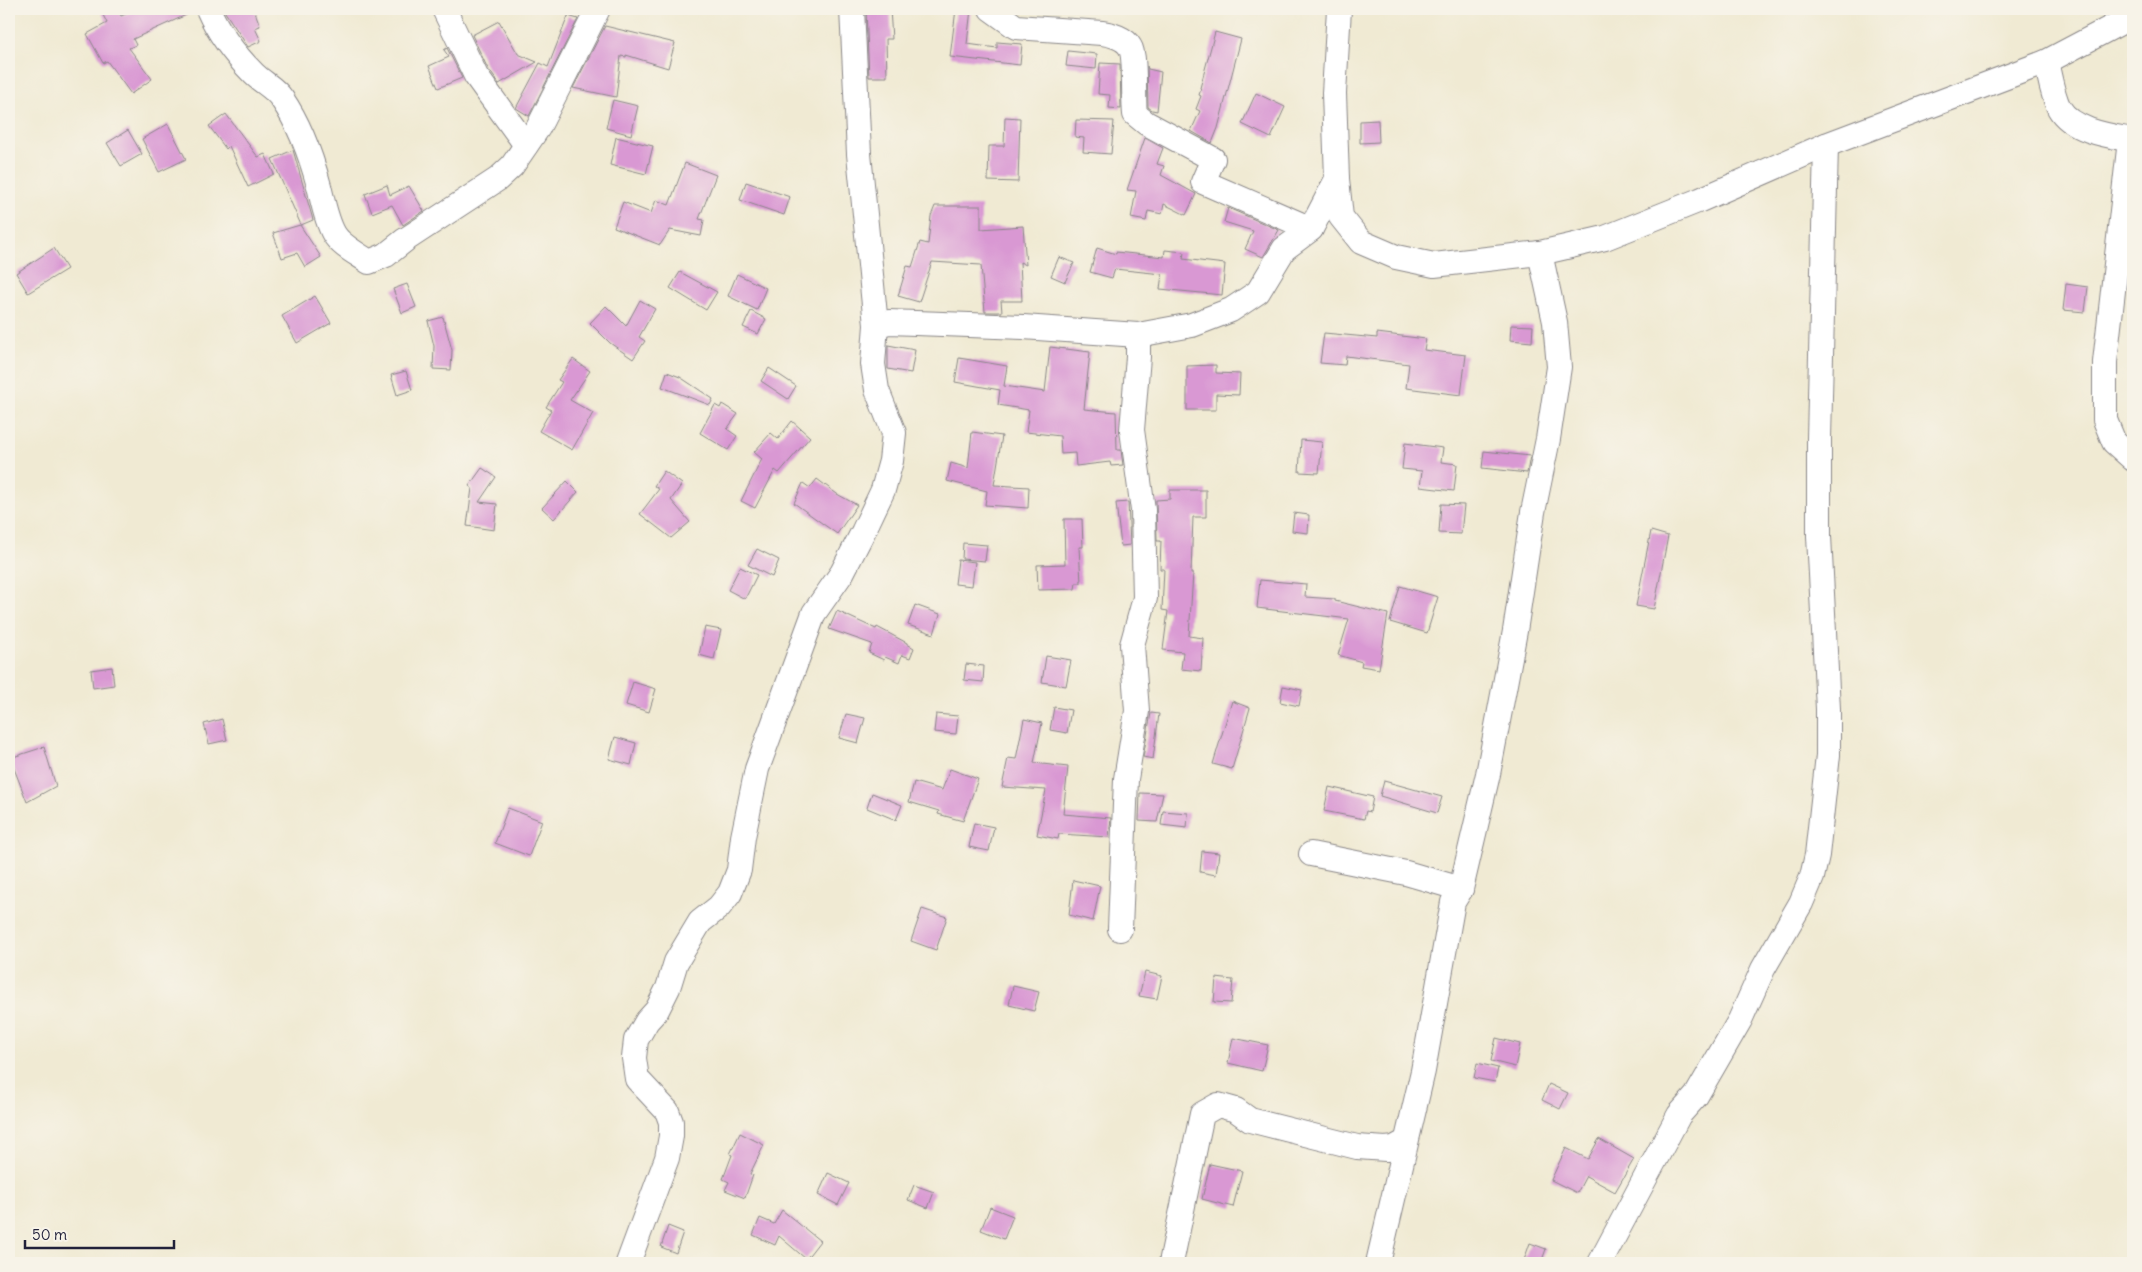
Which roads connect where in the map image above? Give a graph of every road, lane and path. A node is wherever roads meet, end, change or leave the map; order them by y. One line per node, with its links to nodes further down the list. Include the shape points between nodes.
1 (208, 9): 10 (street, via 238,56 282,98 309,152 334,233 369,262 386,255 505,173)
2 (444, 9): 10 (street, via 476,76)
3 (598, 9): 10 (street, via 538,128)
4 (852, 9): 15 (street, via 859,154)
5 (991, 9): 13 (street, via 1016,27 1102,33 1122,40 1130,46 1133,56 1135,114 1146,124 1213,159 1203,182)
6 (1338, 9): 12 (street, via 1334,92)
7 (2133, 16): 8 (street)
8 (2046, 62): 9 (street, via 2060,108 2070,120 2083,127); 11 (street)
9 (2132, 140): 17 (street, via 2106,362 2105,420 2114,442)
10 (526, 145)
11 (1826, 145): 14 (street, via 1605,238); 25 (street, via 1819,536 1828,755 1817,855 1801,903 1763,969 1740,1020 1696,1096 1679,1115)
12 (1337, 179): 13 (street); 14 (street, via 1341,217 1361,242 1396,257 1434,265)
13 (1311, 229): 16 (street, via 1284,249 1258,292 1231,310 1192,324)
14 (1540, 253): 19 (street, via 1556,322 1559,367 1515,631)
15 (876, 325): 16 (street, via 889,322 988,325); 22 (street, via 873,364 878,390 894,434 892,461 883,490 842,573 814,613 757,769 739,870 730,892 719,907 700,922 676,962 658,1010 636,1040 637,1079 667,1112 671,1136 667,1158)
16 (1138, 335): 20 (street, via 1132,430 1144,510 1145,598 1132,645 1136,711 1126,779)
17 (2133, 459)
18 (1311, 854): 19 (street, via 1406,873)
19 (1462, 889): 21 (street, via 1453,902 1423,1071)
20 (1120, 929)
21 (1405, 1142): 23 (street, via 1386,1149 1358,1147 1250,1120 1236,1110 1218,1105 1202,1114); 24 (street)
22 (628, 1263)
23 (1171, 1263)
24 (1378, 1263)
25 (1600, 1263)

